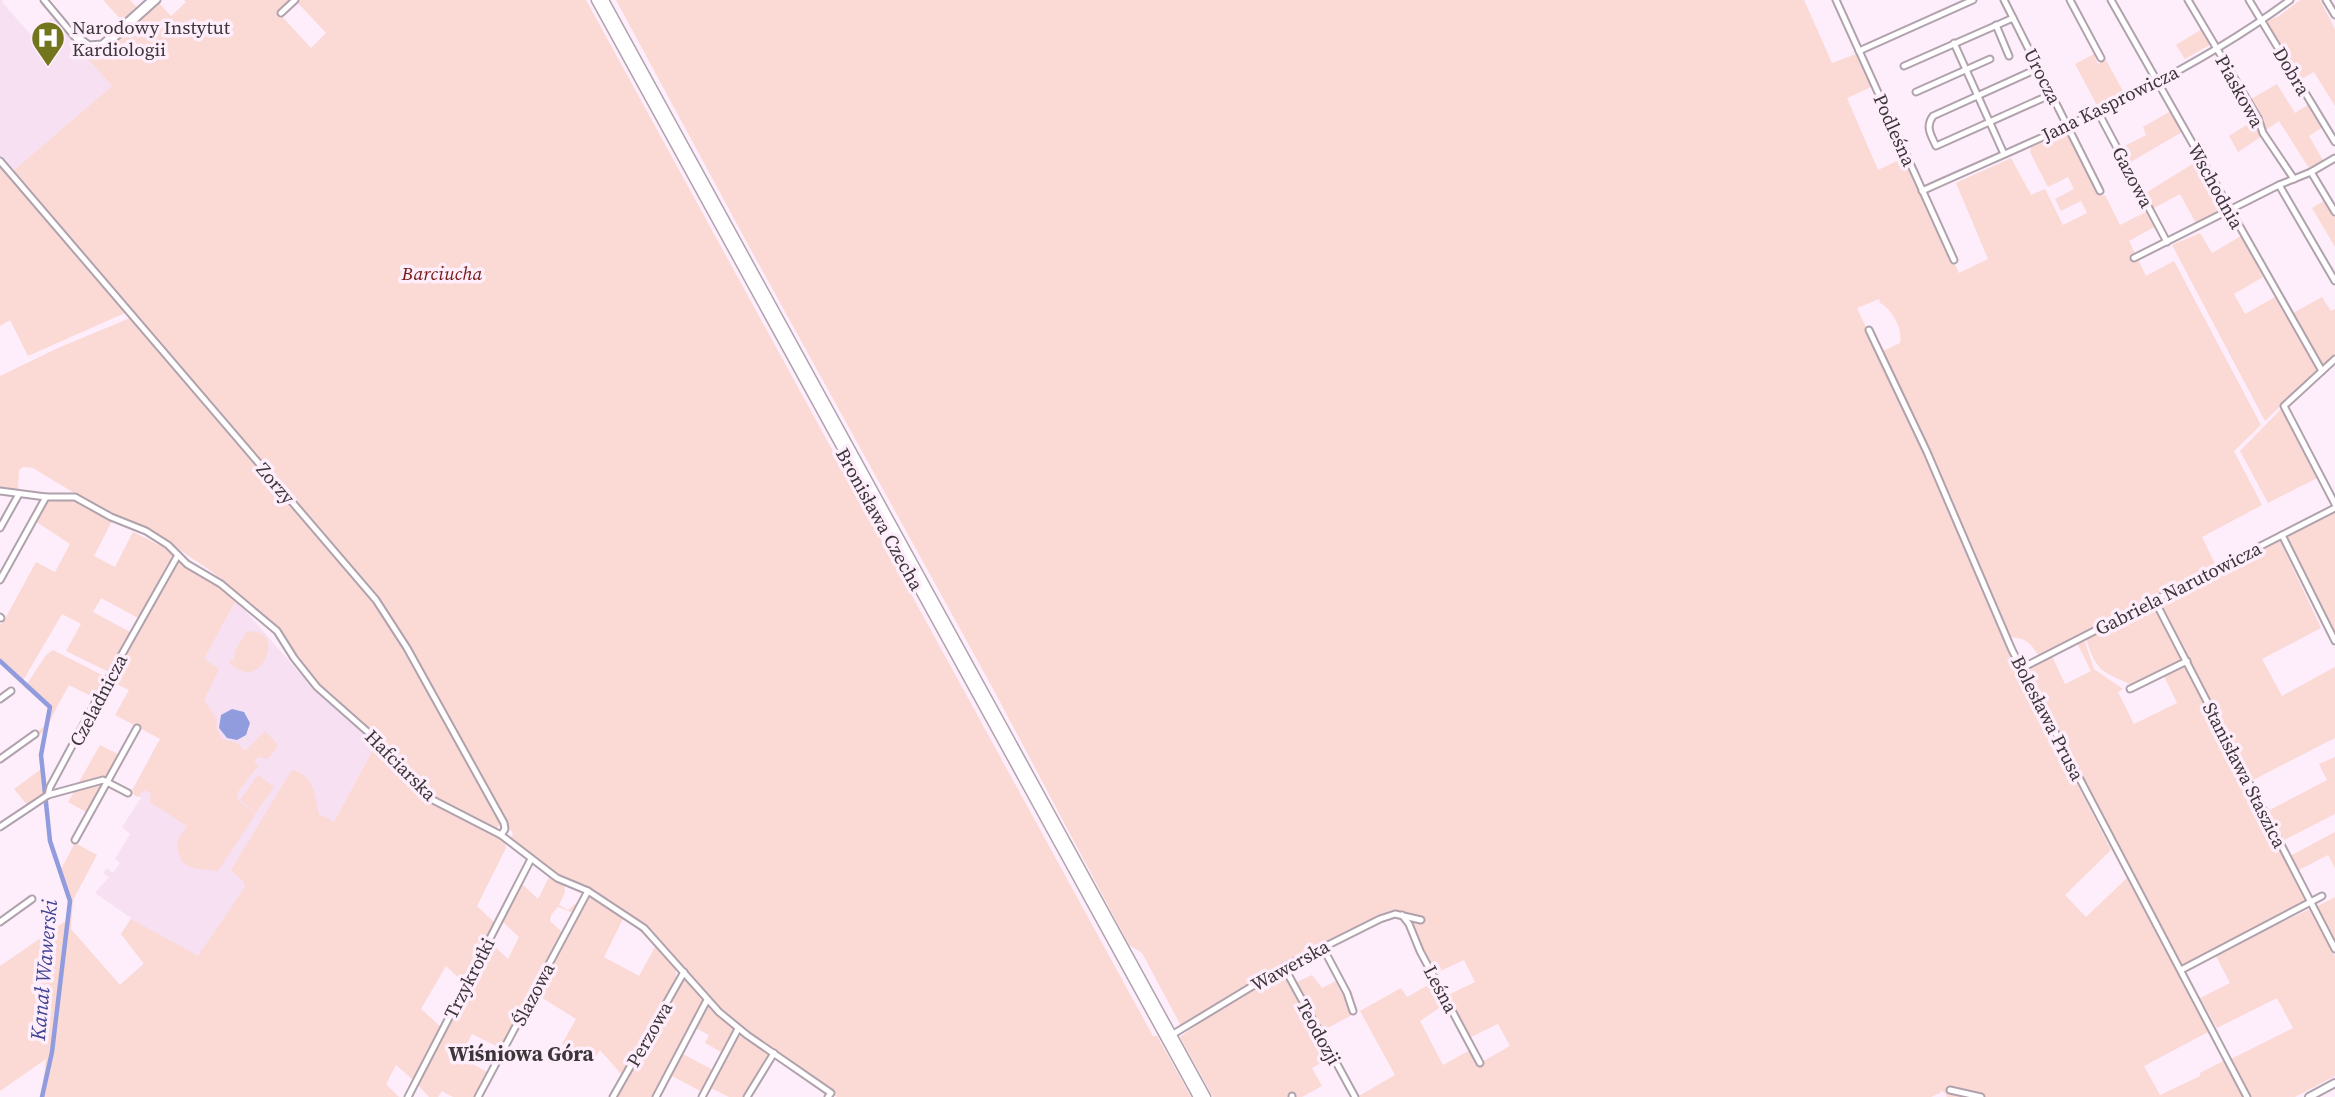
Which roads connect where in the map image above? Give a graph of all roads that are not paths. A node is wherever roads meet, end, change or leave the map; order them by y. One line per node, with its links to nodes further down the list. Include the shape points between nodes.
1 (44, 0): 21 (street, via 81,45 100,49)
2 (151, 0): 21 (street)
3 (157, 0): 21 (street)
4 (295, 0): 16 (street)
5 (596, 0): 96 (main road, Bronisława Czecha)
6 (604, 0): 96 (main road, Bronisława Czecha)
7 (1836, 0): 24 (street, Podleśna)
8 (1973, 0): 24 (street)
9 (2004, 0): 18 (street, Urocza)
10 (2070, 0): 26 (street)
11 (2111, 0): 31 (street, Wschodnia)
12 (2188, 0): 23 (street, Piaskowa)
13 (2249, 0): 19 (street, Dobra)
14 (2290, 0): 19 (street, Jana Kasprowicza)
15 (2326, 0): 17 (street)
16 (281, 13)
17 (2335, 15)
18 (2013, 18): 20 (street); 29 (street, Urocza)
19 (2262, 21): 23 (street, Jana Kasprowicza); 38 (street, Dobra)
20 (1996, 25): 22 (street); 25 (street)
21 (111, 40)
22 (1954, 43): 28 (street); 30 (street)
23 (2217, 48): 31 (street, Jana Kasprowicza); 43 (street, Piaskowa)
24 (1859, 51): 45 (street, Podleśna)
25 (2009, 56)
26 (2101, 58)
27 (1990, 59): 30 (street)
28 (1904, 66)
29 (2039, 68): 33 (street, Urocza); 34 (street)
30 (1966, 69): 32 (street); 34 (street)
31 (2157, 82): 35 (street, Jana Kasprowicza); 47 (street, Wschodnia)
32 (1916, 92)
33 (2052, 94): 36 (street); 37 (street, Urocza)
34 (1978, 96): 36 (street); 36 (street, via 1931,118 1928,129 1936,146)
35 (2098, 112): 37 (street, Jana Kasprowicza); 49 (street, Gazowa)
36 (1990, 122): 39 (street)
37 (2068, 126): 39 (street, Jana Kasprowicza); 46 (street, Urocza)
38 (2335, 142)
39 (2004, 154): 45 (street, Jana Kasprowicza)
40 (2335, 158): 42 (street)
41 (0, 161): 78 (street, Zorzy, via 376,600 504,823)
42 (2311, 172): 43 (street); 48 (street)
43 (2294, 179): 44 (street)
44 (2279, 185): 47 (street); 52 (street)
45 (1922, 191): 51 (street, Podleśna)
46 (2100, 191)
47 (2230, 211): 49 (street); 55 (street, Wschodnia)
48 (2335, 212)
49 (2167, 242): 50 (street)
50 (2134, 258)
51 (1954, 260)
52 (2335, 281)
53 (1869, 330): 67 (street, Bolesława Prusa)
54 (2335, 359): 55 (street)
55 (2322, 371): 59 (street, via 2284,406)
56 (0, 491): 57 (street, Hafciarska)
57 (19, 494): 58 (street, Hafciarska); 60 (street)
58 (46, 497): 62 (street, Hafciarska, via 75,497 151,534); 63 (street)
59 (2335, 506): 61 (street, Gabriela Narutowicza)
60 (0, 528)
61 (2282, 534): 64 (street, Gabriela Narutowicza); 65 (street)
62 (178, 555): 76 (street, Czeladnicza); 78 (street, Hafciarska, via 277,631 317,687 378,741 431,799)
63 (0, 580)
64 (2155, 601): 66 (street, Stanisława Staszica); 67 (street, Gabriela Narutowicza)
65 (2335, 641)
66 (2187, 661): 68 (street); 84 (street, Stanisława Staszica)
67 (2022, 668): 91 (street, Bolesława Prusa)
68 (2130, 689)
69 (11, 691): 70 (street)
70 (0, 699)
71 (137, 729): 74 (street)
72 (35, 734): 73 (street)
73 (0, 759)
74 (107, 781): 75 (street); 76 (street); 79 (street)
75 (128, 793)
76 (46, 796): 77 (street)
77 (0, 827)
78 (501, 835): 80 (street, Hafciarska)
79 (75, 840)
80 (531, 859): 81 (street, Hafciarska, via 557,878); 102 (street, Trzykrotki)
81 (587, 891): 92 (street, Hafciarska, via 645,928); 103 (street, Ślazowa)
82 (2322, 896): 84 (street)
83 (32, 899): 87 (street)
84 (2311, 903): 89 (street, Stanisława Staszica); 91 (street)
85 (1402, 915): 86 (street); 88 (street, Wawerska, via 1388,916); 98 (street, Leśna)
86 (1421, 920)
87 (0, 922)
88 (1322, 946): 90 (street, Wawerska); 94 (street)
89 (2335, 949)
90 (1283, 967): 96 (street, Wawerska); 110 (street, Teodozji)
91 (2181, 970): 112 (street, Bolesława Prusa)
92 (684, 972): 93 (street, Hafciarska); 104 (street, Perzowa)
93 (707, 1000): 95 (street, Hafciarska); 105 (street)
94 (1353, 1012)
95 (738, 1029): 97 (street, Hafciarska); 106 (street)
96 (1169, 1037): 108 (main road); 109 (main road)
97 (774, 1053): 101 (street, Hafciarska); 107 (street)
98 (1480, 1063)
99 (2335, 1083): 113 (street)
100 (1950, 1090): 111 (street)
101 (829, 1095)
102 (408, 1097)
103 (478, 1097)
104 (613, 1097)
105 (656, 1097)
106 (702, 1097)
107 (747, 1097)
108 (1198, 1097)
109 (1206, 1097)
110 (1355, 1097)
111 (1981, 1097)
112 (2247, 1097)
113 (2309, 1097)

